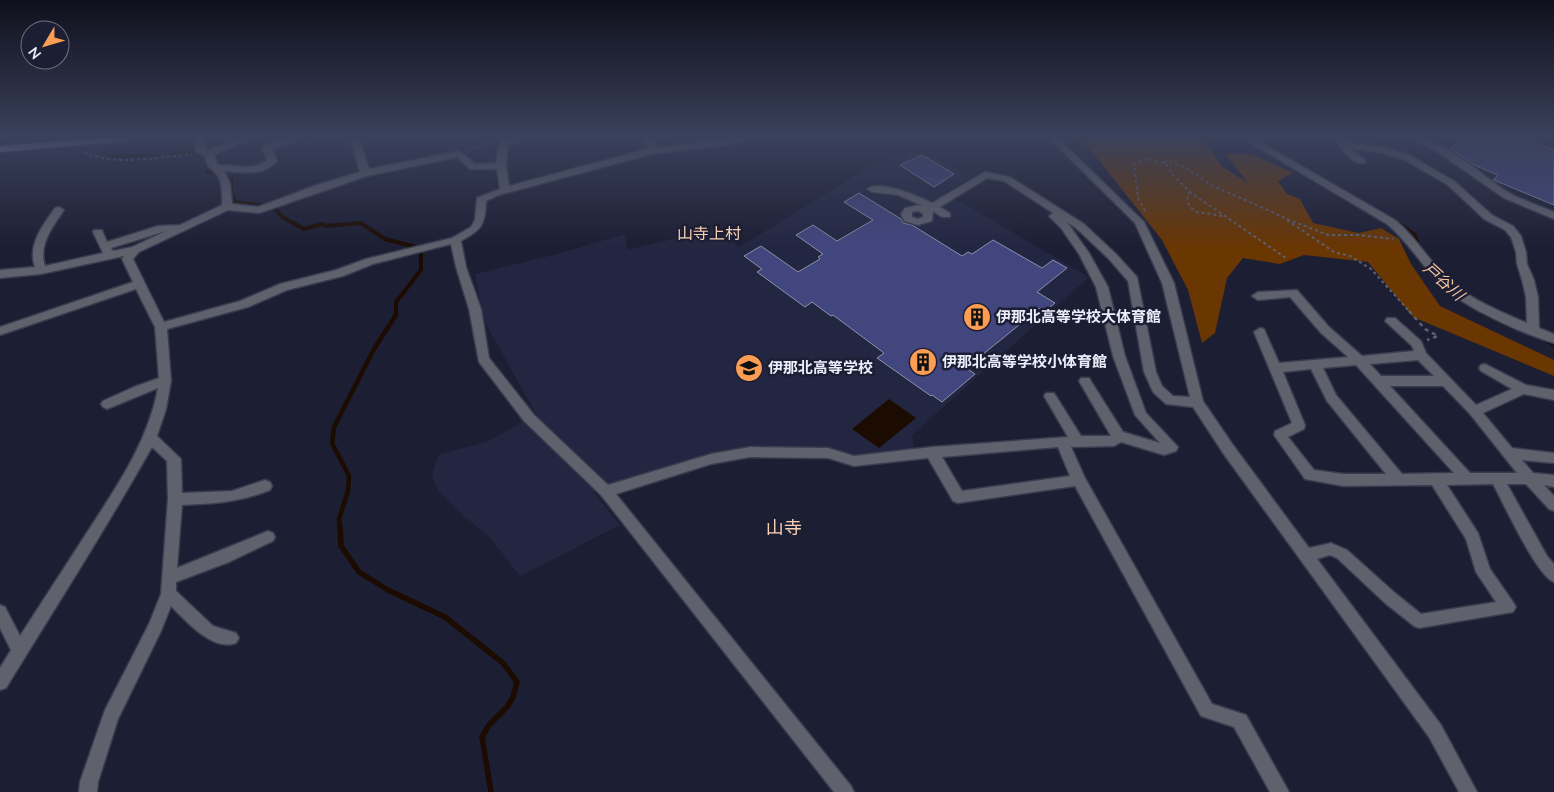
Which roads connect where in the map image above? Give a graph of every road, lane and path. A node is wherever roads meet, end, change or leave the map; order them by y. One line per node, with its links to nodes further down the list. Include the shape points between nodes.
1 (223, 175): 16 (street, via 228,193)
2 (360, 175): 16 (street, via 259,210)
3 (502, 175): 13 (street)
4 (563, 175): 13 (street)
5 (1091, 175): 53 (street, via 1139,222 1168,283)
6 (1135, 175): 19 (path, via 1138,198)
7 (1173, 175): 14 (path)
8 (1196, 175): 22 (path, via 1211,185)
9 (1310, 175): 28 (street, via 1391,222)
10 (1437, 175): 38 (street, via 1516,236 1532,297)
11 (1478, 175): 23 (street, via 1508,196)
12 (872, 189): 17 (street, via 890,189)
13 (504, 190): 26 (street, via 481,200 480,220 475,229)
14 (1190, 192): 21 (path); 21 (path, via 1187,195 1189,206 1197,212)
15 (1036, 197): 17 (street, via 1007,179 985,175); 53 (street, via 1080,226 1133,280 1150,372 1157,389 1170,400); 56 (street, via 1065,226 1084,253 1102,287 1118,356 1142,415 1171,447 1164,450)
16 (227, 207): 24 (street)
17 (929, 208): 20 (street)
18 (59, 210): 31 (street, via 42,234 36,261)
19 (1146, 214)
20 (946, 215)
21 (1225, 216): 30 (path)
22 (1281, 216): 28 (path, via 1328,235 1359,235); 41 (path, via 1322,245 1371,269 1424,329 1438,336)
23 (1554, 216)
24 (186, 226): 27 (street); 29 (street, via 158,229)
25 (98, 232): 29 (street)
26 (455, 240): 36 (street, via 370,261); 71 (street, via 475,309 483,359 529,418)
27 (135, 250): 29 (street); 33 (street, via 127,259)
28 (1416, 250): 38 (street, via 1449,286 1492,314)
29 (107, 251): 31 (street)
30 (1286, 258)
31 (41, 270): 32 (street)
32 (1, 276)
33 (139, 284): 36 (street); 37 (street)
34 (1258, 296): 42 (street, via 1293,293 1325,330)
35 (1390, 321): 41 (street)
36 (161, 328): 46 (street)
37 (0, 331)
38 (1533, 331): 40 (street)
39 (1260, 332): 44 (street)
40 (1554, 340)
41 (1419, 349): 42 (street); 48 (street)
42 (1358, 359): 43 (street); 47 (street)
43 (1315, 364): 44 (street); 68 (street, via 1331,398)
44 (1274, 368): 68 (street, via 1299,425 1280,435 1310,476 1343,480)
45 (1485, 368): 50 (street)
46 (164, 381): 54 (street); 57 (street, via 160,409)
47 (1378, 381): 48 (street); 65 (street)
48 (1445, 381): 55 (street)
49 (1085, 382): 56 (street)
50 (1523, 389): 51 (street); 55 (street)
51 (1554, 395)
52 (1050, 396): 59 (street)
53 (1197, 402): 75 (street)
54 (107, 404)
55 (1474, 411): 61 (street)
56 (1118, 436): 59 (street, via 1114,441)
57 (150, 438): 72 (street, via 174,460); 80 (street, via 110,509)
58 (1062, 442): 59 (street); 60 (street); 67 (street)
59 (1078, 442)
60 (932, 452): 67 (street, via 958,497); 71 (street, via 854,461 828,453 750,452 710,459)
61 (1508, 453): 62 (street); 63 (street)
62 (1554, 458)
63 (1529, 478): 66 (street); 69 (street); 73 (street)
64 (1436, 479): 65 (street); 68 (street); 75 (street, via 1473,537 1482,572 1508,607 1418,621 1342,554 1330,549)
65 (1467, 479): 66 (street)
66 (1496, 479): 76 (street, via 1542,561)
67 (1079, 480): 84 (street, via 1207,710 1240,721)
68 (1399, 480)
69 (1554, 481)
70 (265, 486): 72 (street, via 232,498)
71 (606, 491): 83 (street)
72 (176, 498): 77 (street)
73 (1554, 505)
74 (268, 537): 77 (street)
75 (1306, 555): 85 (street, via 1435,731)
76 (1554, 575)
77 (169, 586): 79 (street, via 209,632); 82 (street, via 156,626 112,716)
78 (0, 612): 80 (street)
79 (230, 638)
80 (20, 651): 81 (street)
81 (0, 682)
82 (88, 792)
83 (845, 792)
84 (1280, 792)
85 (1468, 792)

